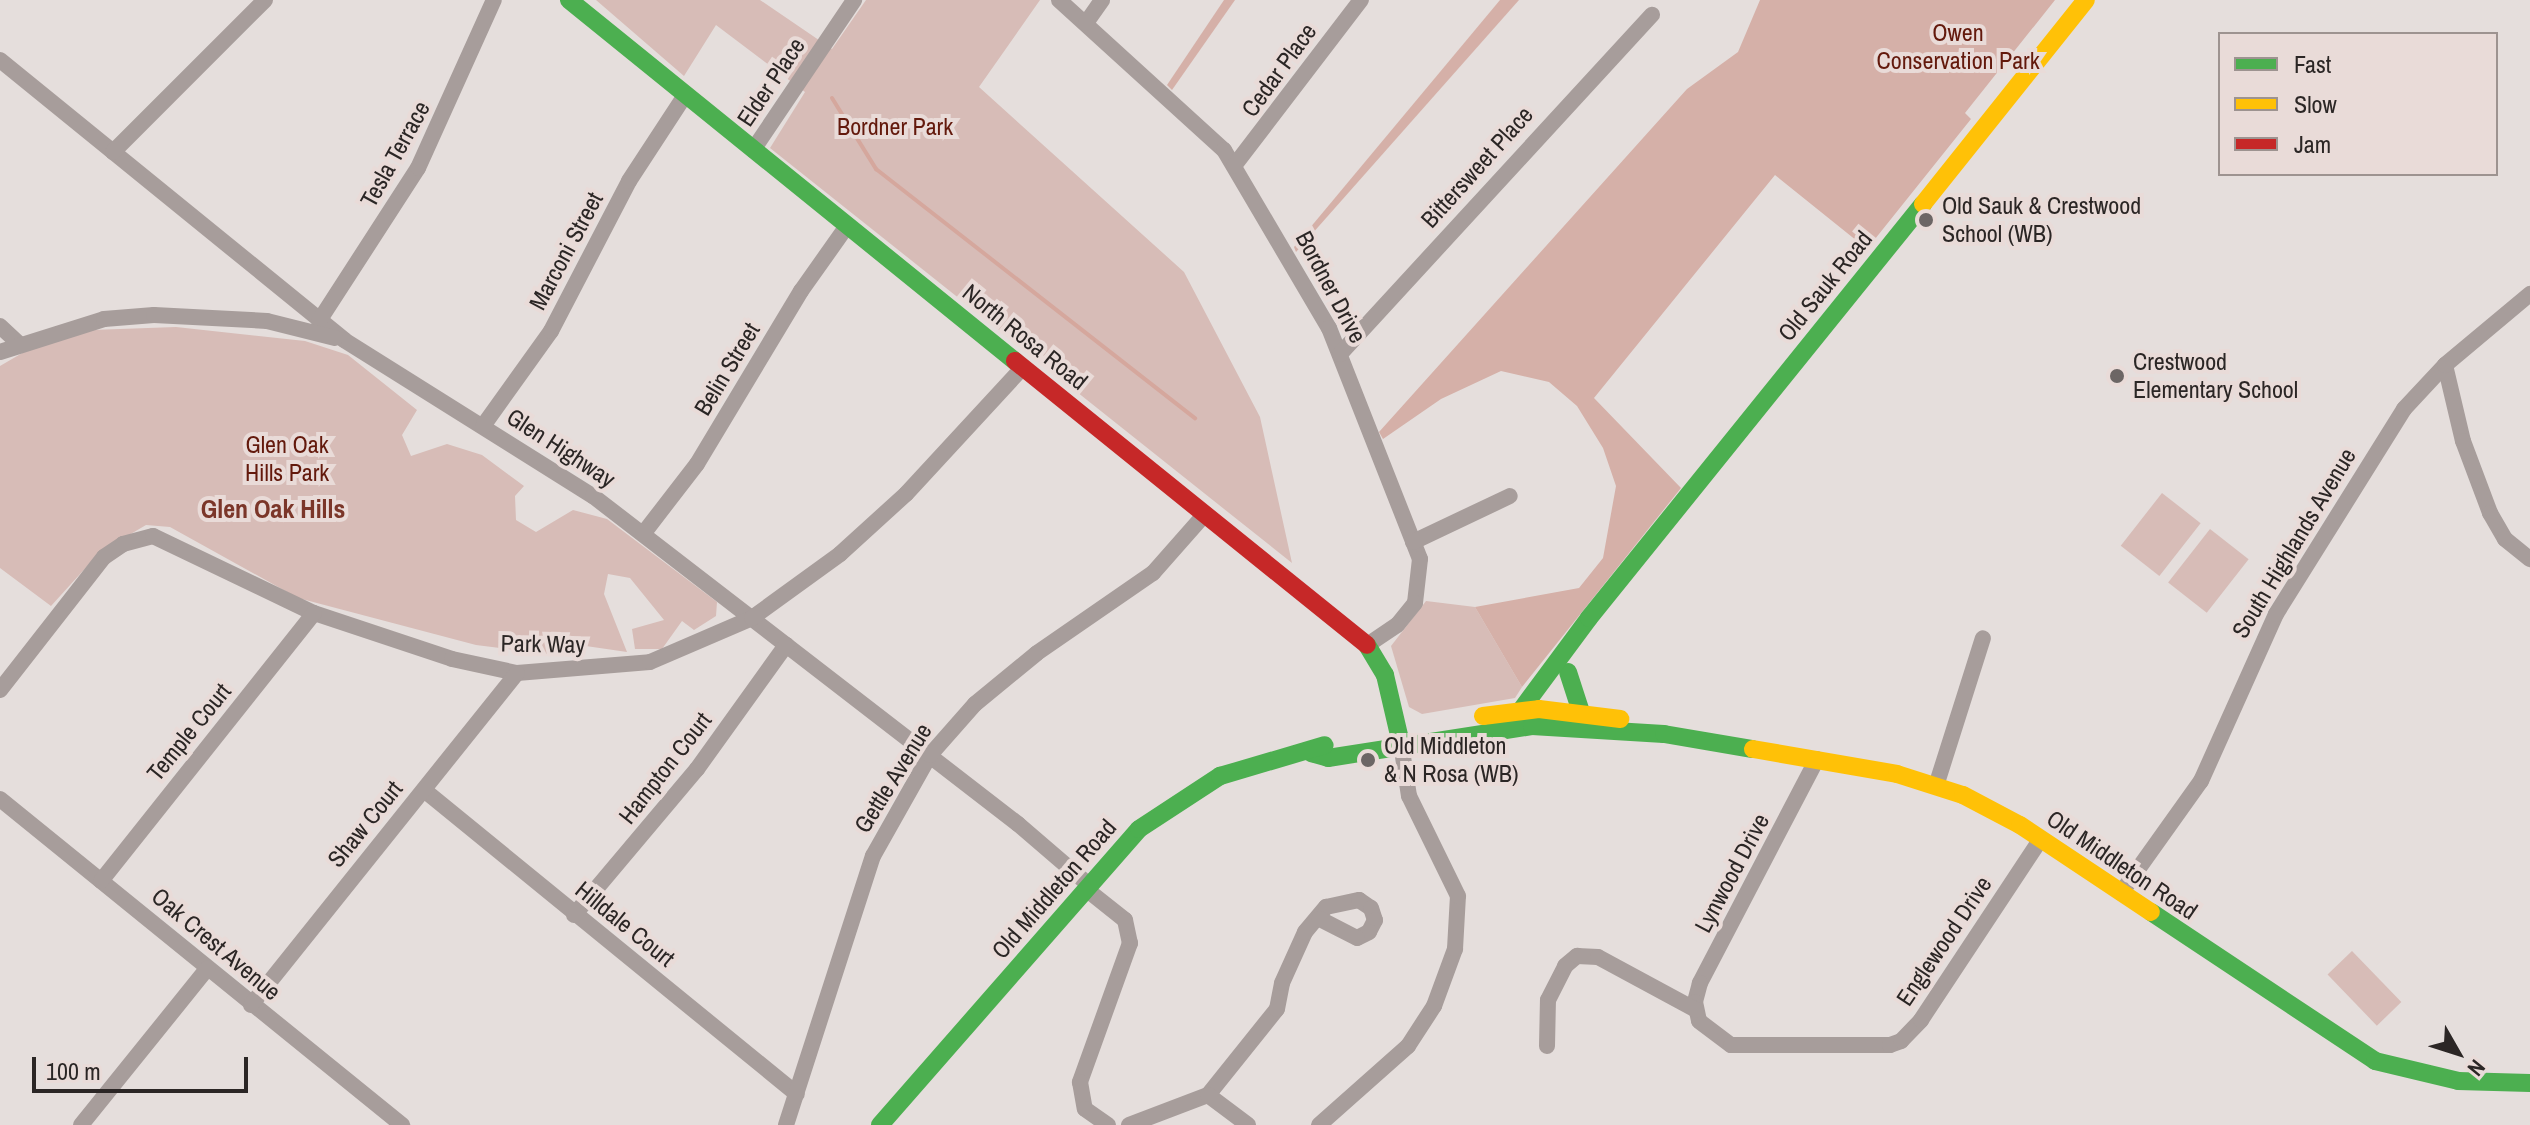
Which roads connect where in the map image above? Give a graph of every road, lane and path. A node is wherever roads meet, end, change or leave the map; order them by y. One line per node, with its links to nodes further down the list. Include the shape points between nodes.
1 (494, 0): 18 (street, Tesla Terrace, via 418,168)
2 (569, 0): 12 (street, North Rosa Road)
3 (854, 0): 13 (street, Elder Place)
4 (1059, 0): 10 (street, Bordner Drive)
5 (1102, 0): 10 (street)
6 (1361, 0): 15 (street, Cedar Place)
7 (2086, 0): 32 (street, Old Sauk Road)
8 (257, 3): 14 (street)
9 (1652, 15): 23 (street, Bittersweet Place)
10 (1086, 23): 15 (street, Bordner Drive, via 1224,150)
11 (0, 60): 14 (street, Glen Highway)
12 (686, 94): 13 (street, North Rosa Road); 26 (street, Marconi Street, via 629,181 551,331)
13 (753, 150): 16 (street, North Rosa Road)
14 (113, 152): 18 (street, Glen Highway)
15 (1234, 166): 23 (street, Bordner Drive)
16 (847, 226): 25 (street, North Rosa Road); 29 (street, Belin Street, via 801,291 697,464)
17 (2530, 294): 24 (street, South Highlands Avenue)
18 (319, 321): 20 (street, Glen Highway)
19 (0, 326): 21 (street)
20 (344, 340): 21 (street, via 267,321 154,315 104,319); 26 (street, Glen Highway)
21 (19, 344): 22 (street)
22 (0, 352)
23 (1340, 354): 30 (street, Bordner Drive)
24 (2445, 365): 31 (street, via 2463,441 2490,513 2505,539); 53 (street, South Highlands Avenue, via 2404,409 2345,502 2253,659 2201,781)
25 (1023, 367): 28 (street, North Rosa Road); 34 (street, Park Way, via 877,522)
26 (483, 426): 29 (street, Glen Highway)
27 (1510, 496): 30 (street)
28 (1205, 514): 37 (street, North Rosa Road); 45 (street, Gettle Avenue, via 1153,573 1037,653 975,704)
29 (643, 534): 34 (street, Glen Highway)
30 (1413, 542): 37 (street, Bordner Drive, via 1420,559 1420,593 1397,625)
31 (2530, 559)
32 (1605, 604): 38 (street, Old Sauk Road); 42 (street, Old Sauk Road, via 1589,618)
33 (314, 613): 39 (street, Park Way, via 452,659); 40 (street, Park Way, via 179,546 145,537 104,557); 51 (street, Temple Court)
34 (752, 618): 36 (street, Glen Highway); 39 (street, Park Way, via 650,662)
35 (1983, 638): 47 (street)
36 (786, 645): 45 (street, Glen Highway); 54 (street, Hampton Court, via 697,769)
37 (1367, 645): 44 (street, North Rosa Road, via 1385,675)
38 (1568, 672): 41 (street); 42 (street, Old Sauk Road)
39 (517, 673): 48 (street, Shaw Court)
40 (0, 690)
41 (1581, 712): 42 (street, Old Middleton Road); 43 (street, Old Middleton Road, via 1645,724)
42 (1531, 715): 43 (street, Old Middleton Road); 44 (street, Old Middleton Road)
43 (1664, 734): 46 (street, Old Middleton Road)
44 (1400, 736): 52 (street, Old Middleton Road, via 1329,742 1311,753 1220,776 1139,829); 70 (street, via 1409,796 1458,896 1455,949 1416,1037)
45 (930, 755): 52 (street, Glen Highway); 61 (street, Gettle Avenue, via 873,856)
46 (1817, 759): 47 (street, Old Middleton Road); 58 (street, Lynwood Drive, via 1700,983)
47 (1936, 786): 50 (street, Old Middleton Road, via 1982,804)
48 (424, 790): 54 (street, Hilldale Court); 57 (street, Shaw Court)
49 (0, 799): 51 (street, Oak Crest Avenue)
50 (2041, 839): 53 (street, Old Middleton Road); 58 (street, Englewood Drive, via 1921,1020 1901,1041 1731,1045 1708,1033)
51 (101, 881): 56 (street, Oak Crest Avenue)
52 (1087, 887): 66 (street, Old Middleton Road); 67 (street, Glen Highway, via 1125,920 1130,943 1080,1082 1085,1109)
53 (2121, 893): 60 (street, Old Middleton Road, via 2375,1061 2458,1081)
54 (574, 915): 61 (street, Hilldale Court)
55 (1320, 919): 62 (street, via 1305,932 1282,983 1277,1009)
56 (207, 969): 57 (street, Oak Crest Avenue); 63 (street)
57 (251, 1005): 64 (street, Oak Crest Avenue)
58 (1696, 1010): 59 (street, via 1598,957 1577,956 1565,966 1548,1000)
59 (1547, 1046)
60 (2530, 1083)
61 (797, 1094): 65 (street, Gettle Avenue)
62 (1208, 1095): 68 (street); 69 (street, via 1226,1103)
63 (81, 1125)
64 (402, 1125)
65 (786, 1125)
66 (880, 1125)
67 (1108, 1125)
68 (1129, 1125)
69 (1248, 1125)
70 (1319, 1125)

